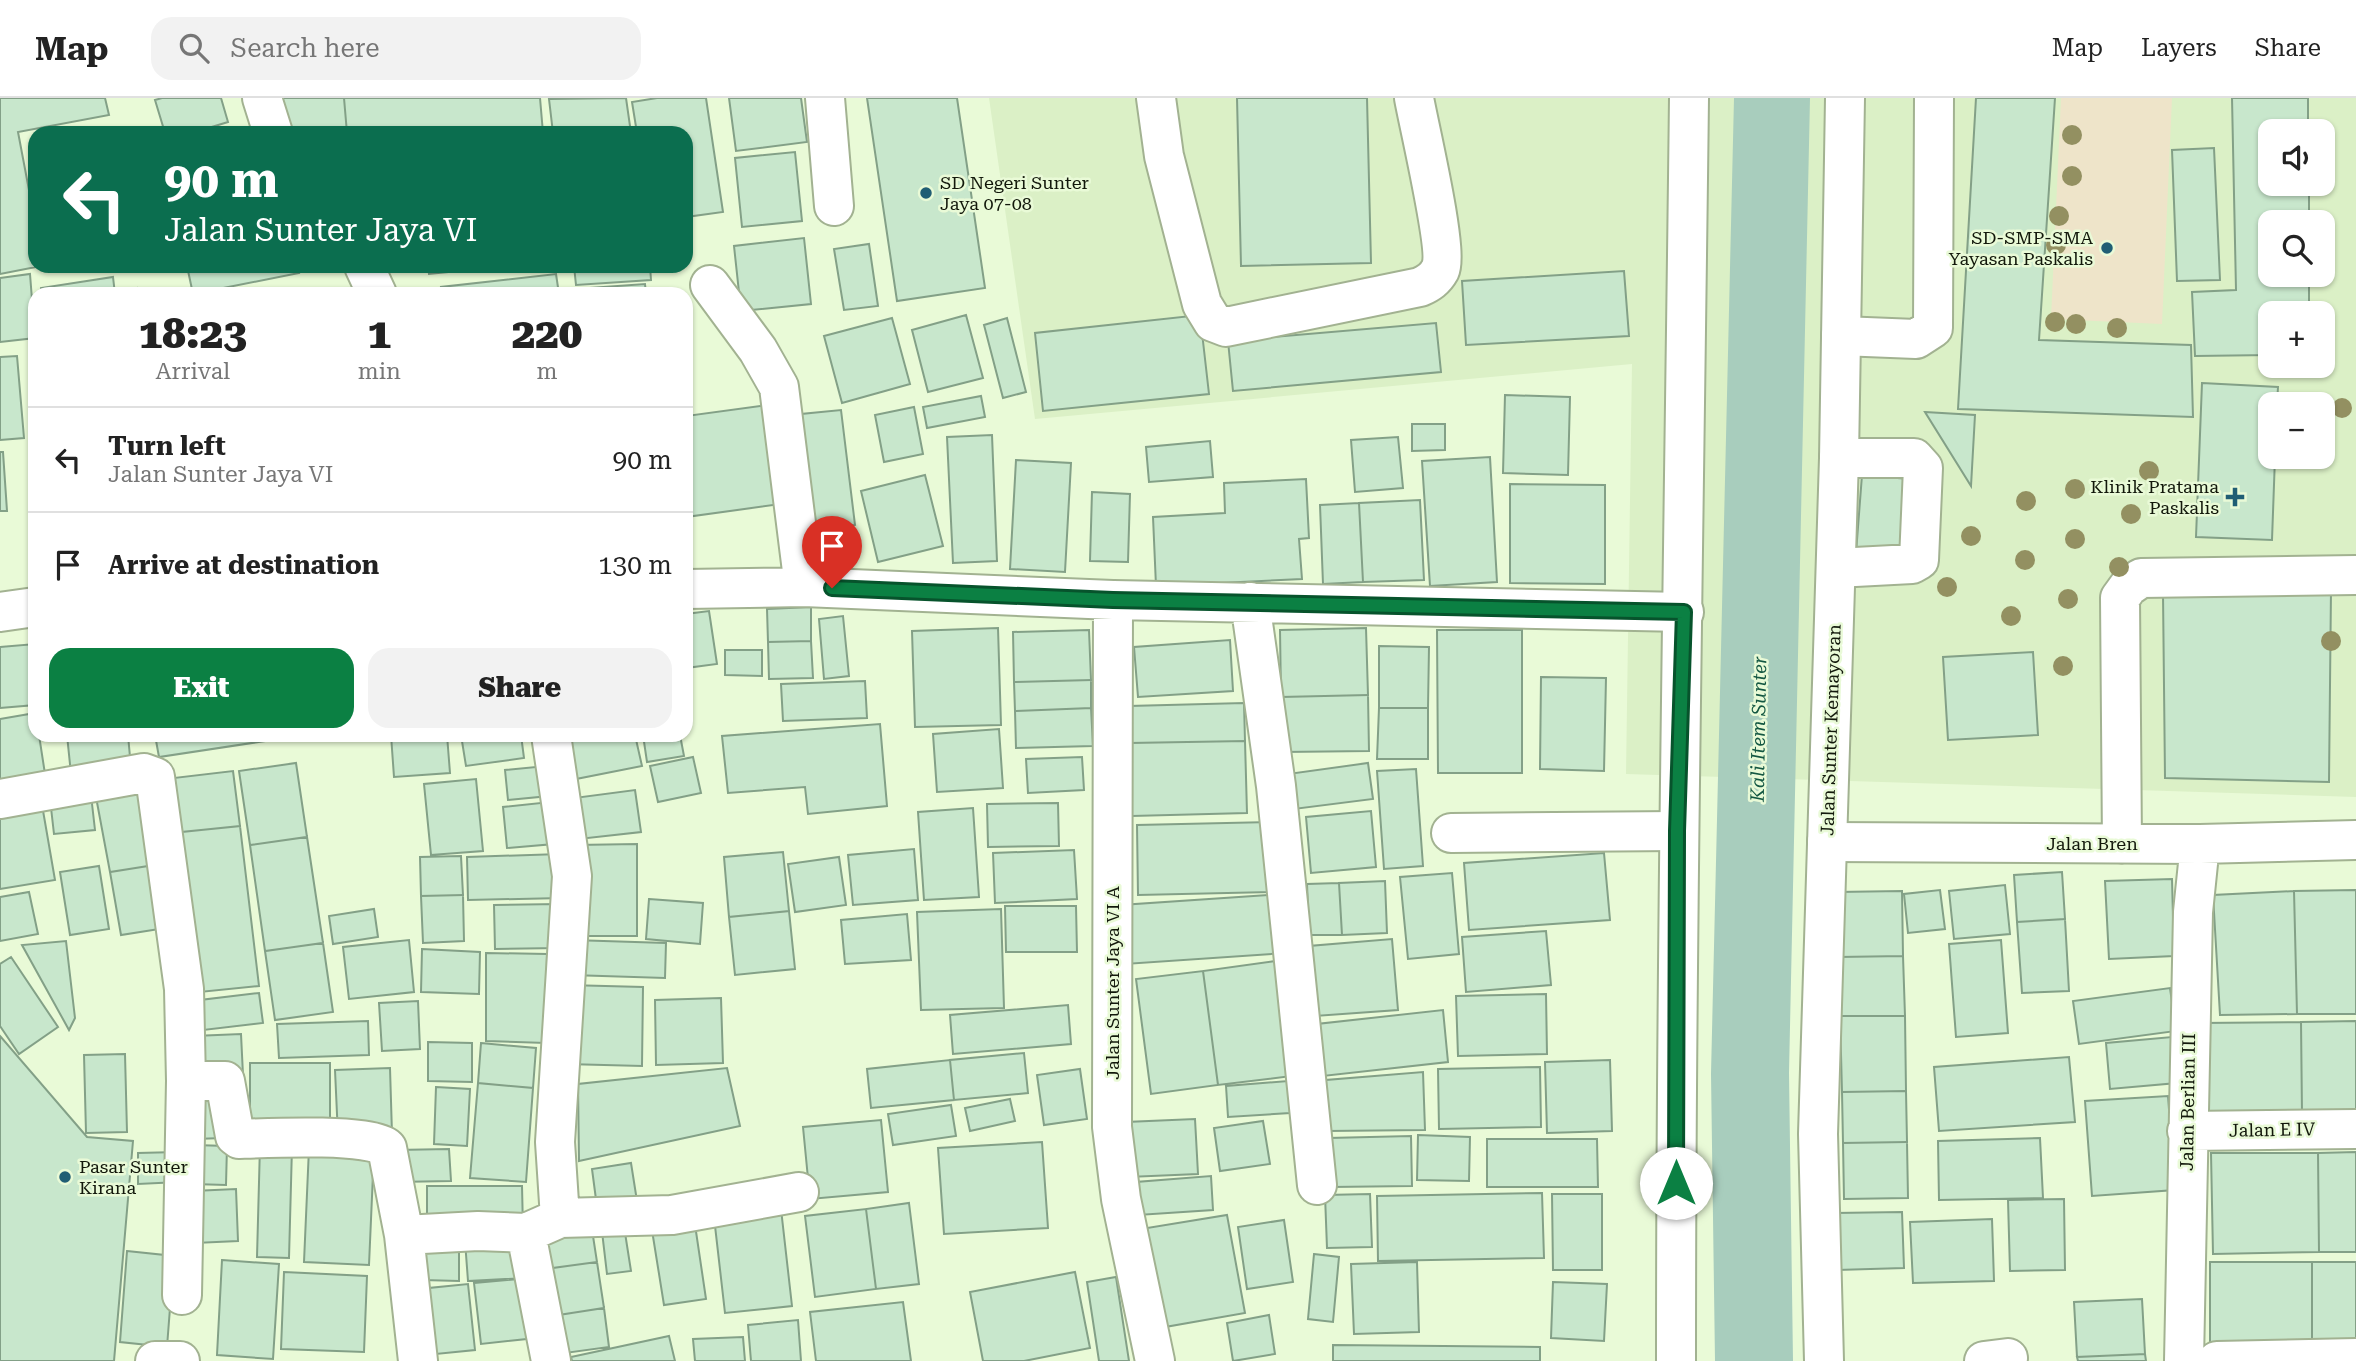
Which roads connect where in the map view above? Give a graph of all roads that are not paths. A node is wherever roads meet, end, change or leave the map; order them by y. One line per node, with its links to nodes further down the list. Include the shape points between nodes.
1 (262, 98): 8 (street)
2 (825, 98): 9 (street)
3 (1157, 98): 4 (street, via 1164,156 1202,304 1213,322 1226,327 1432,281 1441,267 1436,205)
4 (1414, 98)
5 (1689, 98): 21 (street)
6 (1845, 98): 11 (street, Jalan Sunter Kemayoran)
7 (1934, 98): 11 (street, via 1933,328 1916,339)
8 (271, 126)
9 (834, 206)
10 (710, 285): 15 (street, via 779,387)
11 (1841, 336): 12 (street, Jalan Sunter Kemayoran)
12 (1839, 458): 13 (street, Jalan Sunter Kemayoran); 13 (street, via 1914,458 1923,468 1919,560)
13 (1836, 568): 27 (street, Jalan Sunter Kemayoran)
14 (2356, 575): 28 (street, via 2141,578 2128,587 2120,598)
15 (804, 587): 16 (street); 17 (street)
16 (693, 589)
17 (1113, 600): 18 (street); 43 (street, Jalan Sunter Jaya VI A, via 1112,1127 1121,1199)
18 (1250, 602): 21 (street); 33 (street, via 1276,786)
19 (28, 608): 20 (street)
20 (0, 612)
21 (1684, 612): 24 (street)
22 (552, 742): 35 (street, via 572,876 555,1142)
23 (0, 799): 30 (street, via 144,773 155,777 184,989)
24 (1677, 831): 25 (street); 44 (street)
25 (1451, 833)
26 (2356, 840): 29 (street, Jalan Bren)
27 (1827, 842): 28 (street, Jalan Bren); 45 (street, Jalan Sunter Kemayoran, via 1818,1134)
28 (2122, 844): 29 (street, Jalan Bren)
29 (2200, 844): 32 (street, Jalan Berlian III, via 2193,912)
30 (186, 1081): 36 (street, via 225,1082 239,1139 313,1137 383,1144); 37 (street)
31 (2356, 1129): 32 (street, Jalan E IV)
32 (2187, 1131): 46 (street, Jalan Berlian III)
33 (1317, 1185)
34 (799, 1192): 35 (street, via 673,1214)
35 (543, 1226): 36 (street); 42 (street)
36 (404, 1235): 41 (street)
37 (182, 1295)
38 (2356, 1358): 47 (street)
39 (155, 1361): 40 (street)
40 (180, 1361)
41 (418, 1361)
42 (551, 1361)
43 (1155, 1361)
44 (1676, 1361)
45 (1824, 1361)
46 (2184, 1361)
47 (2217, 1361)

